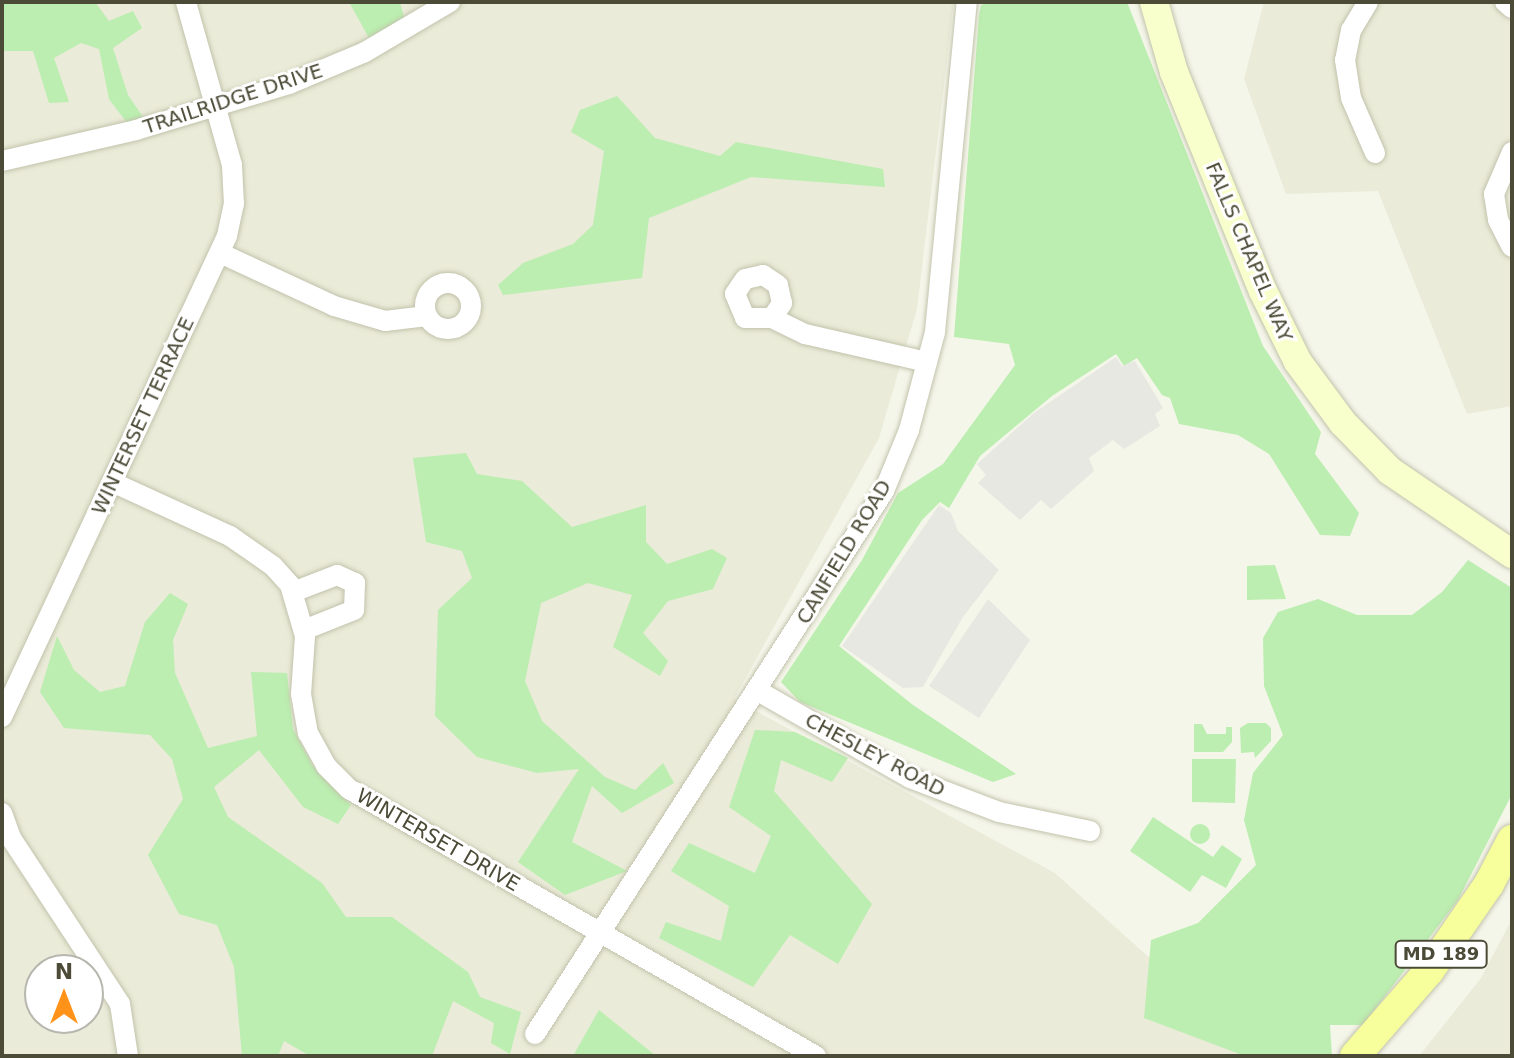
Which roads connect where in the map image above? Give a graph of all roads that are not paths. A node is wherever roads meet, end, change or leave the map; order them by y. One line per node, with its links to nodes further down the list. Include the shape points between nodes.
1 (186, 2): 8 (street, WINTERSET TERRACE)
2 (450, 2): 8 (street, TRAILRIDGE DRIVE, via 324,71)
3 (967, 2): 16 (street, CANFIELD ROAD, via 936,319)
4 (1154, 2): 18 (street, FALLS CHAPEL WAY, via 1174,72 1263,291 1298,362 1343,423 1390,471)
5 (1368, 2): 10 (street, via 1351,30 1345,60 1351,98)
6 (1505, 2): 7 (street)
7 (1512, 8)
8 (217, 106): 11 (street, TRAILRIDGE DRIVE); 13 (street, WINTERSET TERRACE, via 234,188)
9 (1512, 152): 12 (street, via 1494,194 1498,220)
10 (1375, 153)
11 (2, 161)
12 (1512, 247)
13 (220, 253): 14 (street, via 334,306 385,321); 17 (street, WINTERSET TERRACE)
14 (427, 316)
15 (772, 318): 16 (street, via 805,334)
16 (927, 362): 21 (street, CANFIELD ROAD, via 909,430 884,491)
17 (112, 482): 19 (street, WINTERSET DRIVE, via 253,549); 22 (street, WINTERSET TERRACE)
18 (1512, 554)
19 (293, 592): 20 (street, WINTERSET DRIVE); 20 (street, via 337,575 355,583 354,610)
20 (304, 630): 26 (street, WINTERSET DRIVE, via 304,715 312,744 335,776)
21 (758, 691): 24 (street, CHESLEY ROAD, via 910,778 999,812); 26 (street, CANFIELD ROAD)
22 (2, 717)
23 (2, 813): 28 (street, via 11,838 120,1004)
24 (1090, 831)
25 (1512, 840): 30 (main road, MD 189, via 1489,884 1429,971)
26 (599, 933): 27 (street, CANFIELD ROAD); 29 (street, WINTERSET DRIVE)
27 (535, 1034)
28 (128, 1056)
29 (816, 1056)
30 (1355, 1056)

